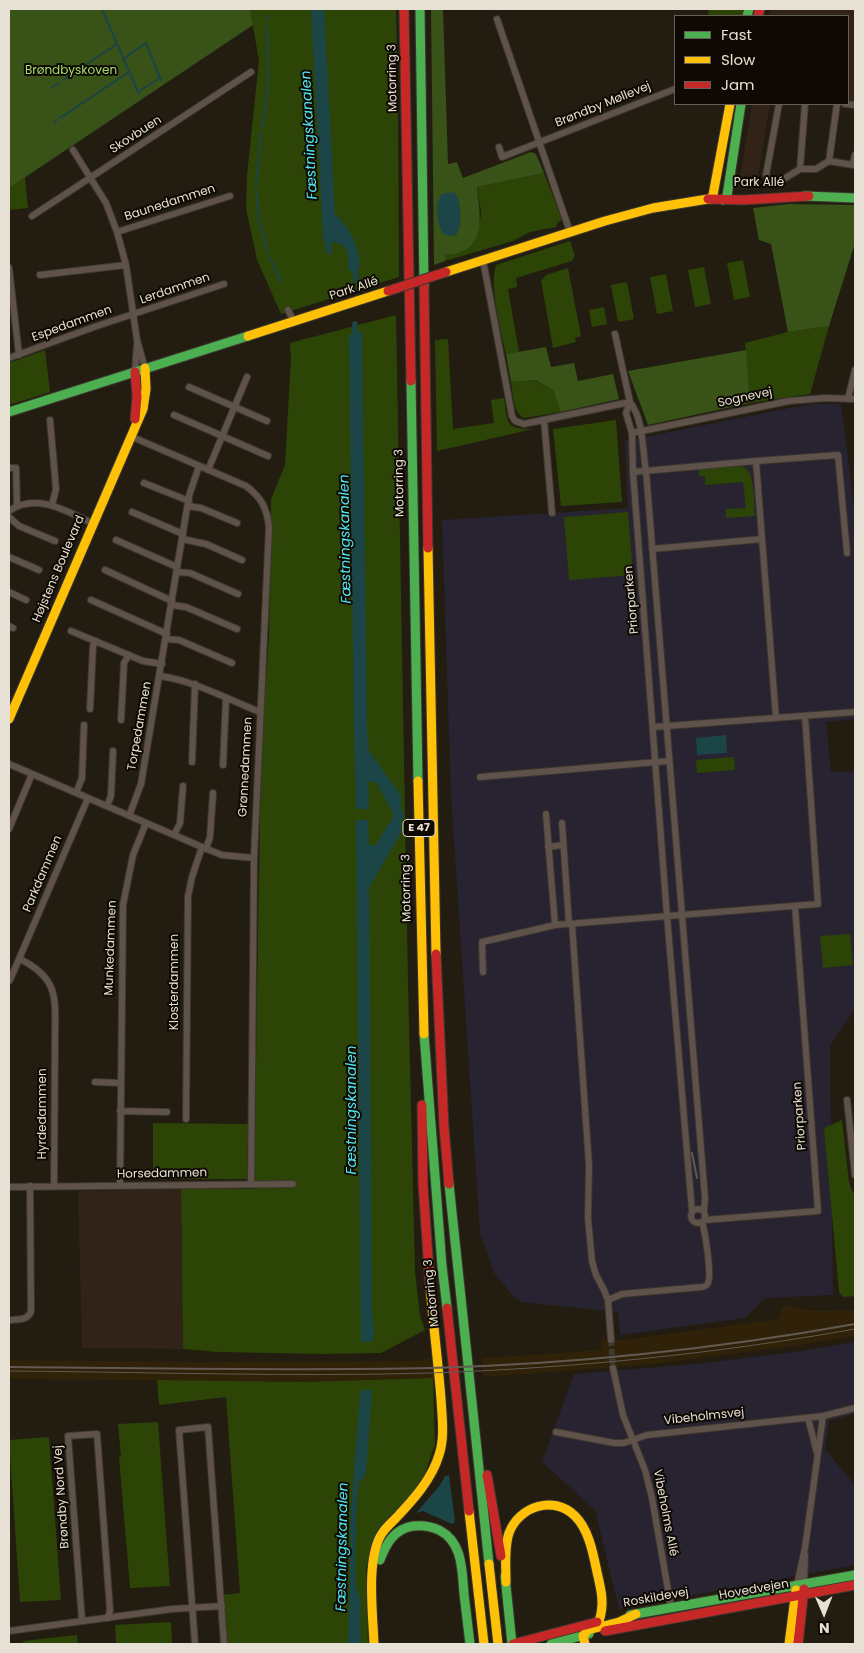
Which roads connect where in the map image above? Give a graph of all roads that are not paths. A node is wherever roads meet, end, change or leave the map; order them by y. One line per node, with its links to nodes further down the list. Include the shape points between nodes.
1 (404, 9): 140 (main road, Motorring 3 / E 47)
2 (420, 9): 162 (main road, E 47, via 434,916 444,1128)
3 (497, 19): 12 (street)
4 (252, 72): 18 (street, Skovbuen)
5 (674, 88): 12 (street, Brøndby Møllevej)
6 (730, 105): 11 (main road)
7 (741, 105): 20 (main road)
8 (779, 105): 17 (street, via 766,178 782,180)
9 (805, 105): 17 (street)
10 (837, 105): 16 (street)
11 (728, 119): 20 (main road); 22 (main road)
12 (540, 143): 13 (street, Brøndby Møllevej, via 502,157); 25 (street)
13 (499, 146)
14 (73, 150): 18 (street, Baunedammen)
15 (855, 155): 16 (street, via 853,165)
16 (829, 160): 17 (street, via 816,169)
17 (800, 169)
18 (91, 178): 23 (street, Skovbuen); 24 (street, Baunedammen, via 106,203)
19 (230, 196): 24 (street, Baunedammen)
20 (723, 197): 21 (main road, Park Allé, via 750,194); 22 (main road, Park Allé)
21 (855, 198)
22 (710, 199): 25 (main road, Park Allé, via 653,208)
23 (32, 216)
24 (117, 232): 27 (street, Baunedammen)
25 (570, 232): 26 (main road, Park Allé)
26 (483, 260): 33 (main road, Park Allé, bridge); 50 (street, via 512,416 524,424)
27 (126, 265): 29 (street); 32 (street, Baunedammen)
28 (9, 268): 36 (street, Espedammen)
29 (40, 275)
30 (224, 284): 32 (street, Lerdammen)
31 (288, 310): 33 (street)
32 (133, 315): 35 (street, Baunedammen); 36 (street, Espedammen)
33 (294, 322): 38 (main road, Park Allé)
34 (615, 334): 45 (street)
35 (137, 340): 38 (street, Baunedammen); 40 (street, Baunedammen)
36 (19, 355): 37 (street, Espedammen)
37 (9, 358)
38 (145, 368): 40 (main road, Park Allé); 53 (main road, Højstens Boulevard, via 146,396)
39 (855, 370): 43 (street)
40 (135, 372): 47 (main road, Park Allé); 53 (main road, Højstens Boulevard, via 137,398)
41 (247, 377): 46 (street)
42 (189, 387): 46 (street)
43 (848, 399): 44 (street, Sognevej); 52 (street, Sognevej, via 789,401)
44 (855, 399)
45 (630, 402): 50 (street); 52 (street); 54 (street, via 626,413)
46 (235, 407): 51 (street); 55 (street)
47 (9, 412)
48 (174, 414): 55 (street)
49 (50, 420): 65 (street, via 56,489)
50 (544, 420): 69 (street)
51 (267, 421)
52 (642, 431): 54 (street, Sognevej); 61 (street, Priorparken)
53 (132, 432): 58 (street, Grønnedammen); 72 (main road, Højstens Boulevard)
54 (632, 433): 62 (street, Priorparken)
55 (222, 436): 56 (street); 60 (street)
56 (268, 456)
57 (756, 461): 61 (street); 74 (street); 78 (street, via 838,455)
58 (199, 466): 60 (street, Grønnedammen); 64 (street, Torpedammen)
59 (9, 468): 66 (street, via 16,468)
60 (208, 470): 100 (street, Grønnedammen, via 246,486 262,502 268,515)
61 (646, 471): 62 (street); 77 (street, Priorparken)
62 (633, 472): 108 (street, Priorparken)
63 (144, 483): 64 (street)
64 (188, 504): 71 (street); 73 (street, Torpedammen)
65 (52, 505): 66 (street, via 31,502); 72 (street)
66 (18, 506): 67 (street)
67 (9, 511)
68 (132, 512): 73 (street)
69 (552, 513)
70 (9, 517): 76 (street, via 18,526)
71 (237, 522)
72 (92, 523): 104 (main road, Højstens Boulevard)
73 (183, 537): 80 (street); 81 (street, Torpedammen)
74 (762, 539): 77 (street); 103 (street)
75 (116, 540): 81 (street)
76 (55, 541)
77 (652, 548): 107 (street, Priorparken)
78 (847, 553)
79 (9, 557): 82 (street)
80 (242, 560)
81 (177, 569): 85 (street); 88 (street, Torpedammen)
82 (39, 570)
83 (105, 570): 88 (street)
84 (9, 592): 86 (street)
85 (238, 594)
86 (26, 600)
87 (91, 600): 91 (street)
88 (172, 603): 89 (street); 91 (street, Torpedammen)
89 (237, 629)
90 (71, 631): 92 (street)
91 (166, 636): 94 (street); 95 (street, Torpedammen)
92 (96, 641): 93 (street); 99 (street, via 93,646)
93 (129, 655): 95 (street, via 143,662); 105 (street, via 124,664)
94 (232, 663)
95 (162, 664): 96 (street, Torpedammen)
96 (160, 676): 97 (street); 123 (street, Torpedammen, via 141,784)
97 (195, 684): 98 (street); 111 (street)
98 (226, 698): 100 (street); 114 (street)
99 (90, 709)
100 (260, 712): 131 (street, Grønnedammen)
101 (855, 712): 102 (street)
102 (805, 716): 103 (street); 132 (street, via 818,904)
103 (776, 718): 107 (street)
104 (9, 719)
105 (122, 720)
106 (84, 725): 118 (street, via 82,778)
107 (666, 726): 108 (street); 110 (street, Priorparken)
108 (654, 727): 112 (street, Priorparken)
109 (113, 751): 121 (street, via 111,796)
110 (669, 761): 112 (street); 133 (street, Priorparken)
111 (192, 762)
112 (656, 762): 116 (street); 134 (street, Priorparken)
113 (9, 764): 115 (street)
114 (223, 765)
115 (32, 774): 118 (street); 126 (street)
116 (480, 776)
117 (182, 786): 127 (street, via 180,823)
118 (76, 793): 120 (street)
119 (213, 793): 130 (street, Klosterdammen, via 210,837)
120 (88, 798): 121 (street); 137 (street, Parkdammen)
121 (107, 806): 123 (street)
122 (546, 814): 129 (street)
123 (129, 816): 124 (street)
124 (146, 823): 127 (street); 141 (street, Munkedammen, via 133,855 123,905)
125 (562, 823): 128 (street)
126 (9, 829)
127 (174, 835): 130 (street)
128 (564, 845): 129 (street); 135 (street)
129 (548, 847): 136 (street)
130 (204, 848): 131 (street, via 236,857); 146 (street, Klosterdammen, via 188,896)
131 (254, 858): 148 (street, Grønnedammen)
132 (796, 906): 133 (street); 156 (street, Priorparken, via 818,1211)
133 (681, 915): 134 (street); 154 (street, Priorparken)
134 (668, 916): 135 (street); 155 (street, Priorparken)
135 (570, 924): 136 (street); 157 (street, via 589,1164 589,1237 596,1275)
136 (555, 926): 138 (street, via 482,942)
137 (20, 960): 139 (street, Parkdammen); 151 (street, Hyrdedammen, via 41,972 53,990 55,1000)
138 (483, 972)
139 (10, 980)
140 (424, 1033): 187 (main road, via 424,1199 443,1424 442,1445 424,1486 378,1542 372,1578); 190 (main road, Motorring 3 / E 47, via 442,1266)
141 (120, 1080): 142 (street); 144 (street, Munkedammen)
142 (95, 1082)
143 (847, 1100): 147 (street)
144 (120, 1112): 145 (street); 152 (street, Munkedammen)
145 (167, 1112)
146 (186, 1119)
147 (855, 1175)
148 (251, 1184): 149 (street, Horsedammen); 152 (street, Horsedammen)
149 (293, 1184)
150 (30, 1186): 151 (street, Horsedammen); 153 (street, Horsedammen); 158 (street, via 31,1311 26,1318)
151 (54, 1186): 152 (street, Horsedammen)
152 (120, 1186)
153 (9, 1187)
154 (704, 1210): 155 (street); 156 (street)
155 (692, 1211): 156 (street, via 693,1221)
156 (703, 1221): 157 (street, via 707,1285 622,1294)
157 (608, 1300): 159 (street)
158 (9, 1320)
159 (611, 1340)
160 (613, 1368): 166 (street, Vibeholms Allé, via 623,1415)
161 (855, 1408): 163 (street, Vibeholmsvej)
162 (472, 1409): 169 (main road, via 484,1450); 191 (main road, E 47)
163 (823, 1416): 164 (street, Vibeholmsvej); 167 (street)
164 (808, 1418): 166 (street, Vibeholmsvej); 167 (street)
165 (556, 1432): 166 (street, Vibeholmsvej, via 614,1443)
166 (633, 1439): 173 (street, Vibeholms Allé, via 652,1498)
167 (818, 1456): 170 (street)
168 (855, 1575): 170 (main road, Hovedvejen)
169 (506, 1582): 180 (main road, via 507,1541 515,1521 533,1507 559,1506 578,1519 593,1549 602,1591 603,1608); 184 (main road)
170 (801, 1584): 172 (main road); 173 (main road, Roskildevej)
171 (855, 1585): 172 (main road, Hovedvejen)
172 (799, 1594): 177 (main road, Hovedvejen); 194 (main road); 195 (main road)
173 (671, 1607): 176 (main road, Roskildevej)
174 (193, 1608): 175 (street); 175 (street, via 180,1430 208,1427); 178 (street); 185 (street)
175 (222, 1609): 186 (street)
176 (636, 1614): 180 (main road, Roskildevej); 183 (main road, via 588,1630)
177 (687, 1615): 182 (main road, Roskildevej)
178 (108, 1618): 179 (street); 179 (street, Brøndby Nord Vej, via 97,1434 68,1436)
179 (82, 1621): 181 (street)
180 (599, 1621): 184 (main road, Roskildevej)
181 (9, 1631)
182 (594, 1634): 183 (main road, Roskildevej); 193 (main road)
183 (584, 1640): 192 (main road, Roskildevej)
184 (515, 1643)
185 (195, 1644)
186 (224, 1644)
187 (374, 1644)
188 (381, 1644): 189 (main road, via 380,1561 390,1538 418,1525 442,1532 457,1550)
189 (470, 1644)
190 (484, 1644)
191 (498, 1644)
192 (551, 1644)
193 (592, 1644)
194 (790, 1644)
195 (798, 1644)

